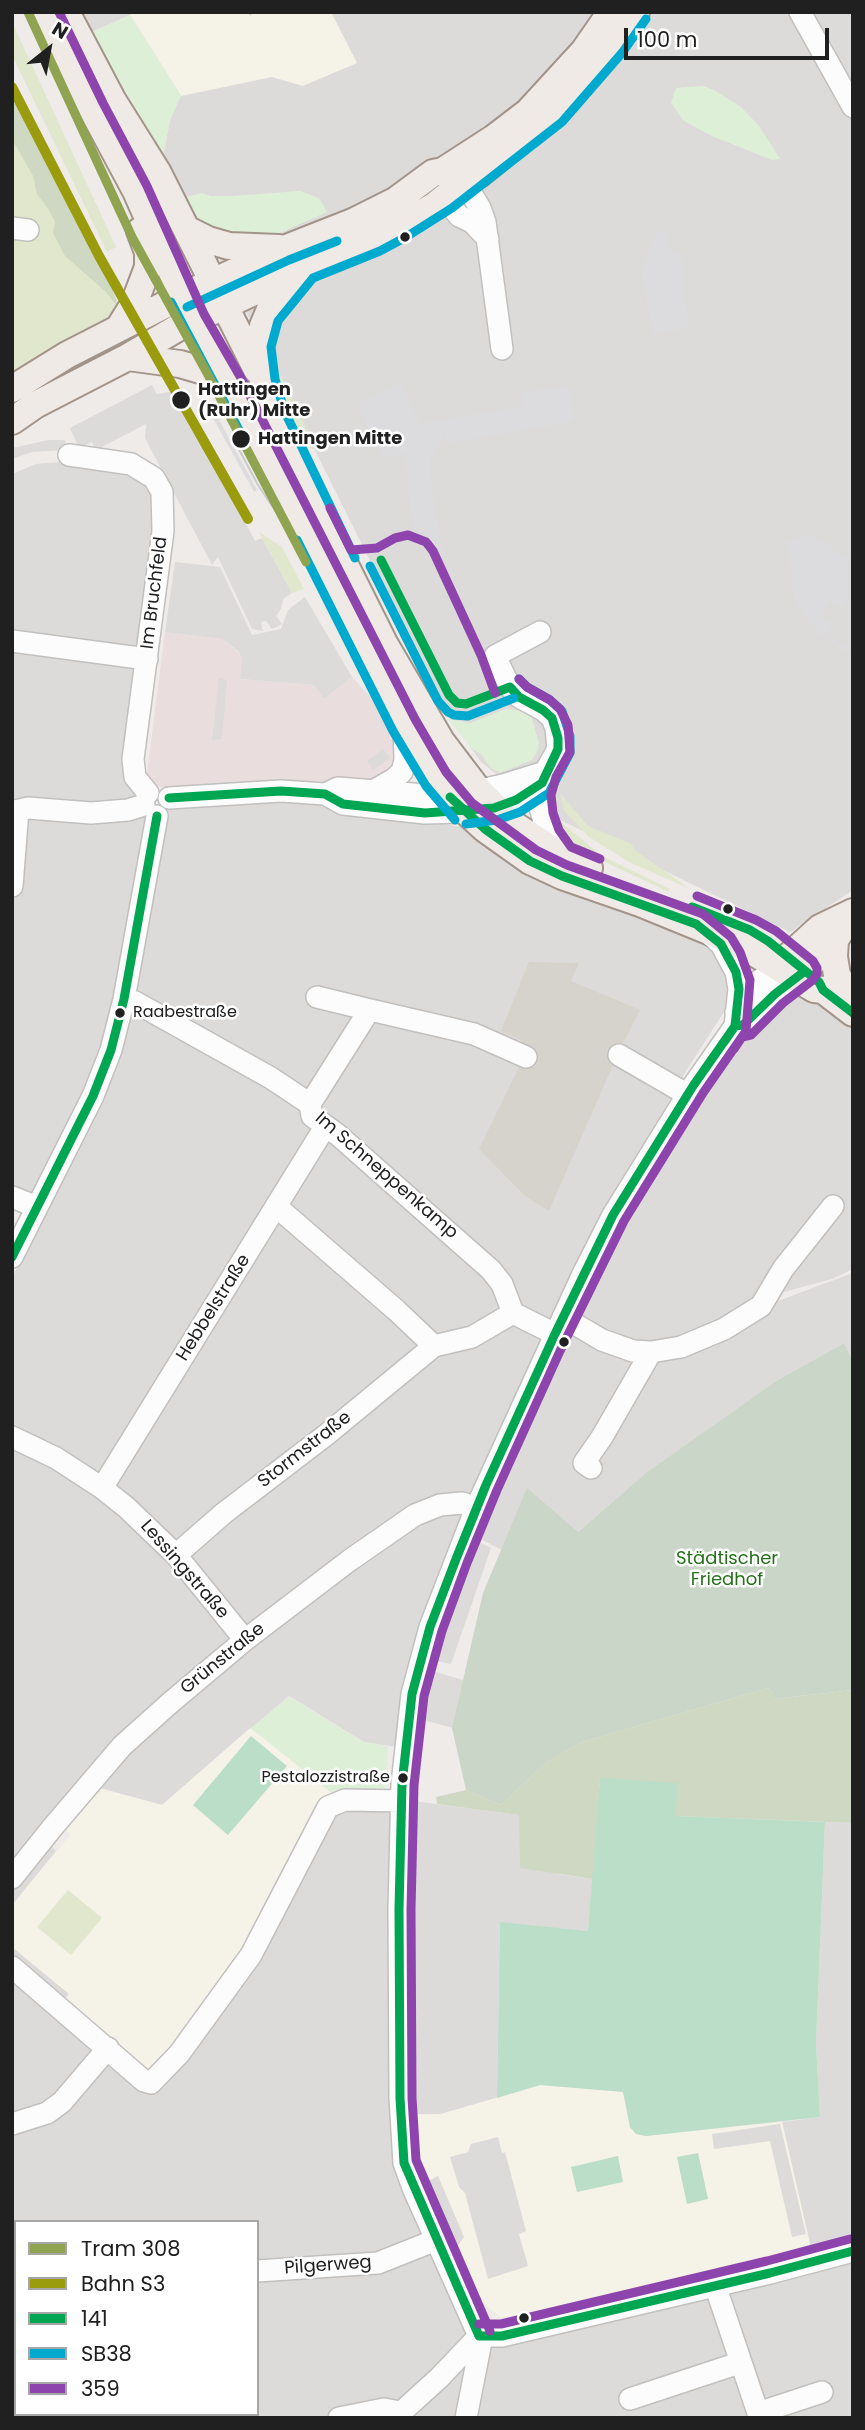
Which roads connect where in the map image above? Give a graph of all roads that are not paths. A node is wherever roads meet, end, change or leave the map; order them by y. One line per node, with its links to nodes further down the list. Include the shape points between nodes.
1 (45, 12): 7 (main road)
2 (66, 12): 9 (main road)
3 (611, 12): 8 (main road, via 584,51)
4 (636, 12): 8 (main road, via 554,113)
5 (800, 12): 6 (street)
6 (853, 107)
7 (136, 191): 16 (main road); 17 (main road, via 148,267 134,304)
8 (452, 192): 10 (street); 11 (street); 11 (street, via 469,190 480,208); 12 (main road, via 433,173 395,201); 13 (main road, via 375,240)
9 (188, 230): 12 (main road, via 229,246); 14 (main road)
10 (466, 239)
11 (488, 239): 18 (street)
12 (284, 249): 14 (main road)
13 (305, 268): 15 (main road); 20 (main road, via 266,318 259,346)
14 (212, 281): 15 (main road); 16 (main road)
15 (224, 306): 16 (main road); 20 (main road)
16 (188, 308): 17 (main road); 19 (main road); 21 (main road)
17 (118, 329): 22 (main road)
18 (502, 349)
19 (128, 357): 21 (main road, via 180,364); 23 (main road)
20 (263, 381): 32 (main road, via 285,443 384,643)
21 (230, 384): 28 (main road)
22 (12, 389)
23 (12, 421)
24 (69, 456): 27 (street, Im Bruchfeld, via 131,464 159,484 163,531)
25 (540, 632): 29 (street, via 495,656 510,687 544,710 556,728 558,749)
26 (12, 641): 27 (street)
27 (147, 659): 33 (street, Im Bruchfeld, via 133,760 135,777)
28 (404, 725): 30 (street, via 402,772); 32 (main road, via 436,779)
29 (543, 778): 32 (street, via 516,800); 35 (street, via 541,816)
30 (373, 791): 31 (street, via 338,788); 32 (street)
31 (325, 794): 32 (street, via 343,804 425,813); 33 (street, via 281,791)
32 (472, 802): 35 (main road); 38 (main road, via 501,841 541,866)
33 (155, 803): 34 (street, via 91,813); 42 (street)
34 (15, 811): 36 (street)
35 (563, 857): 40 (main road, via 738,925 768,940)
36 (12, 887)
37 (853, 912): 39 (main road); 40 (main road, via 820,928)
38 (696, 924): 40 (main road); 46 (street, via 721,944 736,972)
39 (835, 940): 40 (main road); 43 (main road, via 837,975)
40 (792, 967): 45 (main road, via 814,989 823,990); 46 (street, via 760,981)
41 (317, 996): 44 (street)
42 (124, 999): 50 (street, Im Schneppenkamp); 54 (street, via 103,1074)
43 (853, 1003)
44 (366, 1010): 48 (street, via 474,1034); 50 (street)
45 (853, 1013)
46 (735, 1020): 49 (street)
47 (619, 1055): 49 (street)
48 (526, 1057)
49 (688, 1095): 58 (street, via 608,1224)
50 (310, 1104): 51 (street, Im Schneppenkamp, via 313,1116)
51 (325, 1127): 55 (street, Hebbelstraße); 57 (street, Im Schneppenkamp, via 479,1258 502,1284)
52 (12, 1197): 54 (street)
53 (832, 1206): 60 (street, via 761,1306 724,1329 681,1347)
54 (37, 1207): 56 (street)
55 (277, 1207): 59 (street); 63 (street, Hebbelstraße)
56 (12, 1257)
57 (513, 1313): 58 (street); 59 (street, via 472,1337)
58 (559, 1326): 60 (street, via 619,1347); 64 (street)
59 (433, 1346): 65 (street, Stormstraße)
60 (651, 1352): 62 (street, via 584,1463)
61 (12, 1437): 63 (street, Lessingstraße)
62 (591, 1468)
63 (102, 1488): 65 (street, Lessingstraße)
64 (476, 1508): 66 (street, Grünstraße, via 462,1503 440,1505 415,1516); 67 (street, via 430,1627 412,1694)
65 (176, 1555): 66 (street, Lessingstraße)
66 (245, 1640): 68 (street, Grünstraße, via 122,1746)
67 (402, 1801): 70 (street, via 345,1800 328,1807 251,1955 154,2082 144,2081); 72 (street, via 399,1909 404,2163)
68 (12, 1878)
69 (12, 1967): 70 (street)
70 (108, 2048): 71 (street, via 62,2102 47,2113)
71 (12, 2124)
72 (436, 2239): 74 (street, Pilgerweg, via 378,2263); 76 (street)
73 (853, 2250): 75 (street)
74 (259, 2272)
75 (715, 2286): 76 (street, via 502,2336); 77 (street)
76 (479, 2336): 80 (street); 82 (street)
77 (739, 2363): 78 (street, via 758,2413); 79 (street)
78 (822, 2392)
79 (631, 2399)
80 (397, 2415): 81 (street, via 384,2409)
81 (340, 2418)
82 (466, 2418)

